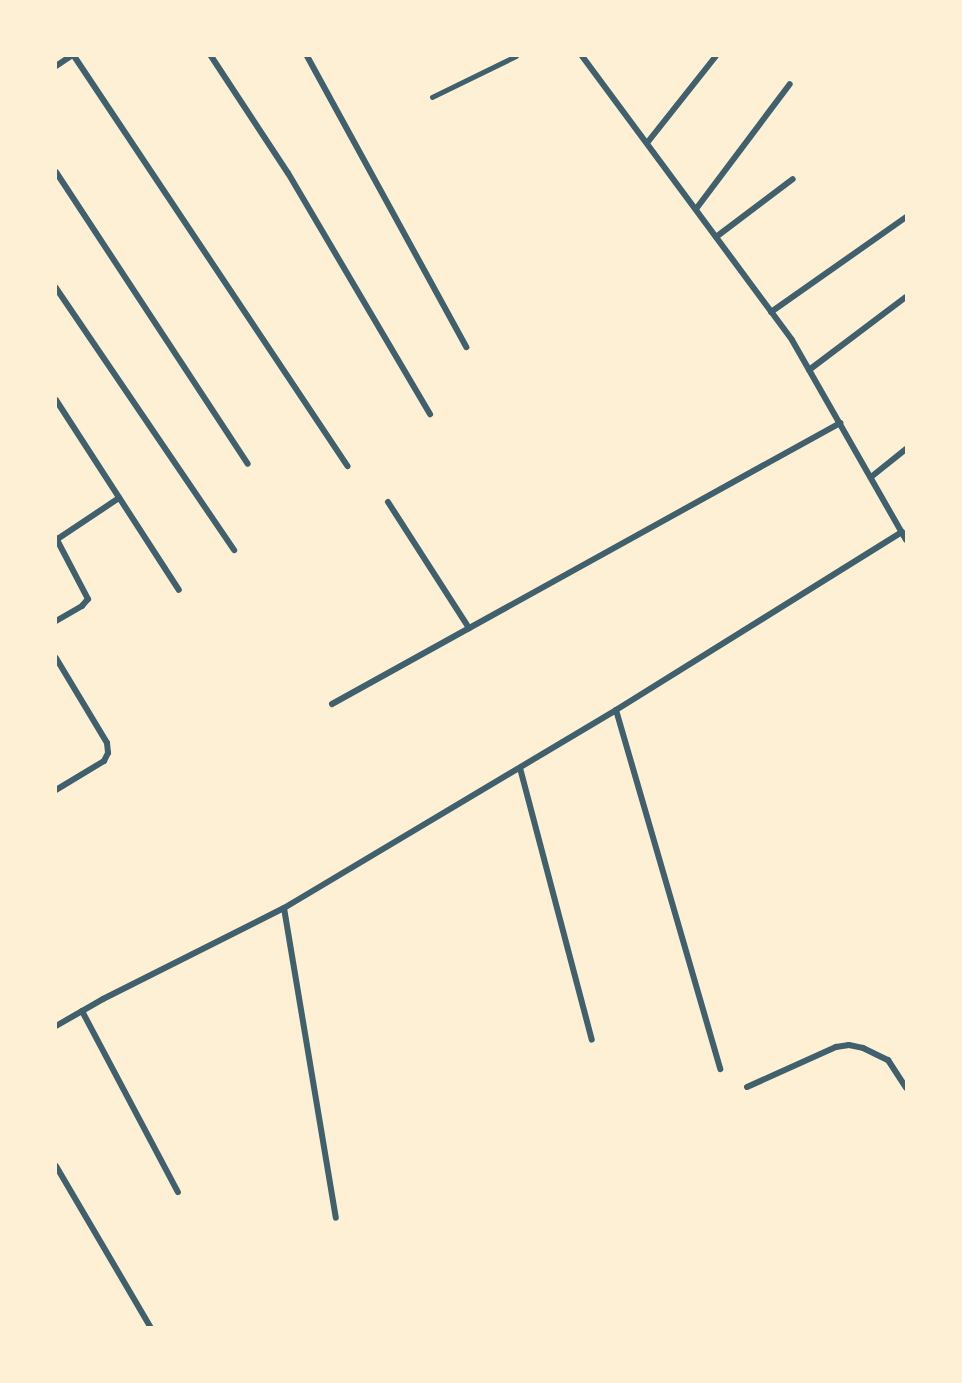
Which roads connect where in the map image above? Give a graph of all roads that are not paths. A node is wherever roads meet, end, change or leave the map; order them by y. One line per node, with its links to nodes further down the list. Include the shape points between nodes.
1 (72, 56): 8 (street); 27 (street)
2 (222, 56): 7 (street)
3 (307, 56): 20 (street)
4 (516, 56): 10 (lane)
5 (582, 56): 11 (street)
6 (716, 56): 11 (street)
7 (212, 58): 23 (street, via 288,173)
8 (56, 66)
9 (790, 84): 14 (street)
10 (432, 97)
11 (647, 143): 14 (street)
12 (56, 172): 26 (street)
13 (792, 178): 16 (street)
14 (696, 209): 16 (street)
15 (906, 217): 19 (street)
16 (716, 237): 19 (street)
17 (56, 288): 34 (street)
18 (906, 297): 21 (street)
19 (771, 312): 21 (street)
20 (466, 347)
21 (809, 370): 24 (street)
22 (56, 400): 29 (street)
23 (430, 414)
24 (840, 423): 28 (street); 37 (street)
25 (906, 449): 28 (street)
26 (248, 464)
27 (346, 466)
28 (871, 477): 31 (street)
29 (119, 498): 32 (street); 35 (street)
30 (388, 502): 37 (street)
31 (902, 532): 33 (street); 40 (street)
32 (56, 539): 36 (street, via 88,599)
33 (906, 540)
34 (234, 550)
35 (179, 590)
36 (56, 621)
37 (469, 628): 39 (street)
38 (56, 658): 42 (street, via 107,743 108,753 104,762)
39 (332, 704)
40 (616, 710): 41 (street); 47 (street)
41 (520, 768): 43 (street); 46 (street)
42 (56, 790)
43 (284, 908): 44 (street); 52 (street)
44 (82, 1011): 45 (street); 51 (street)
45 (56, 1026)
46 (592, 1040)
47 (720, 1069)
48 (747, 1088): 49 (street, via 836,1047 849,1045 888,1060)
49 (906, 1088)
50 (56, 1166): 53 (street)
51 (178, 1192)
52 (336, 1218)
53 (151, 1328)

